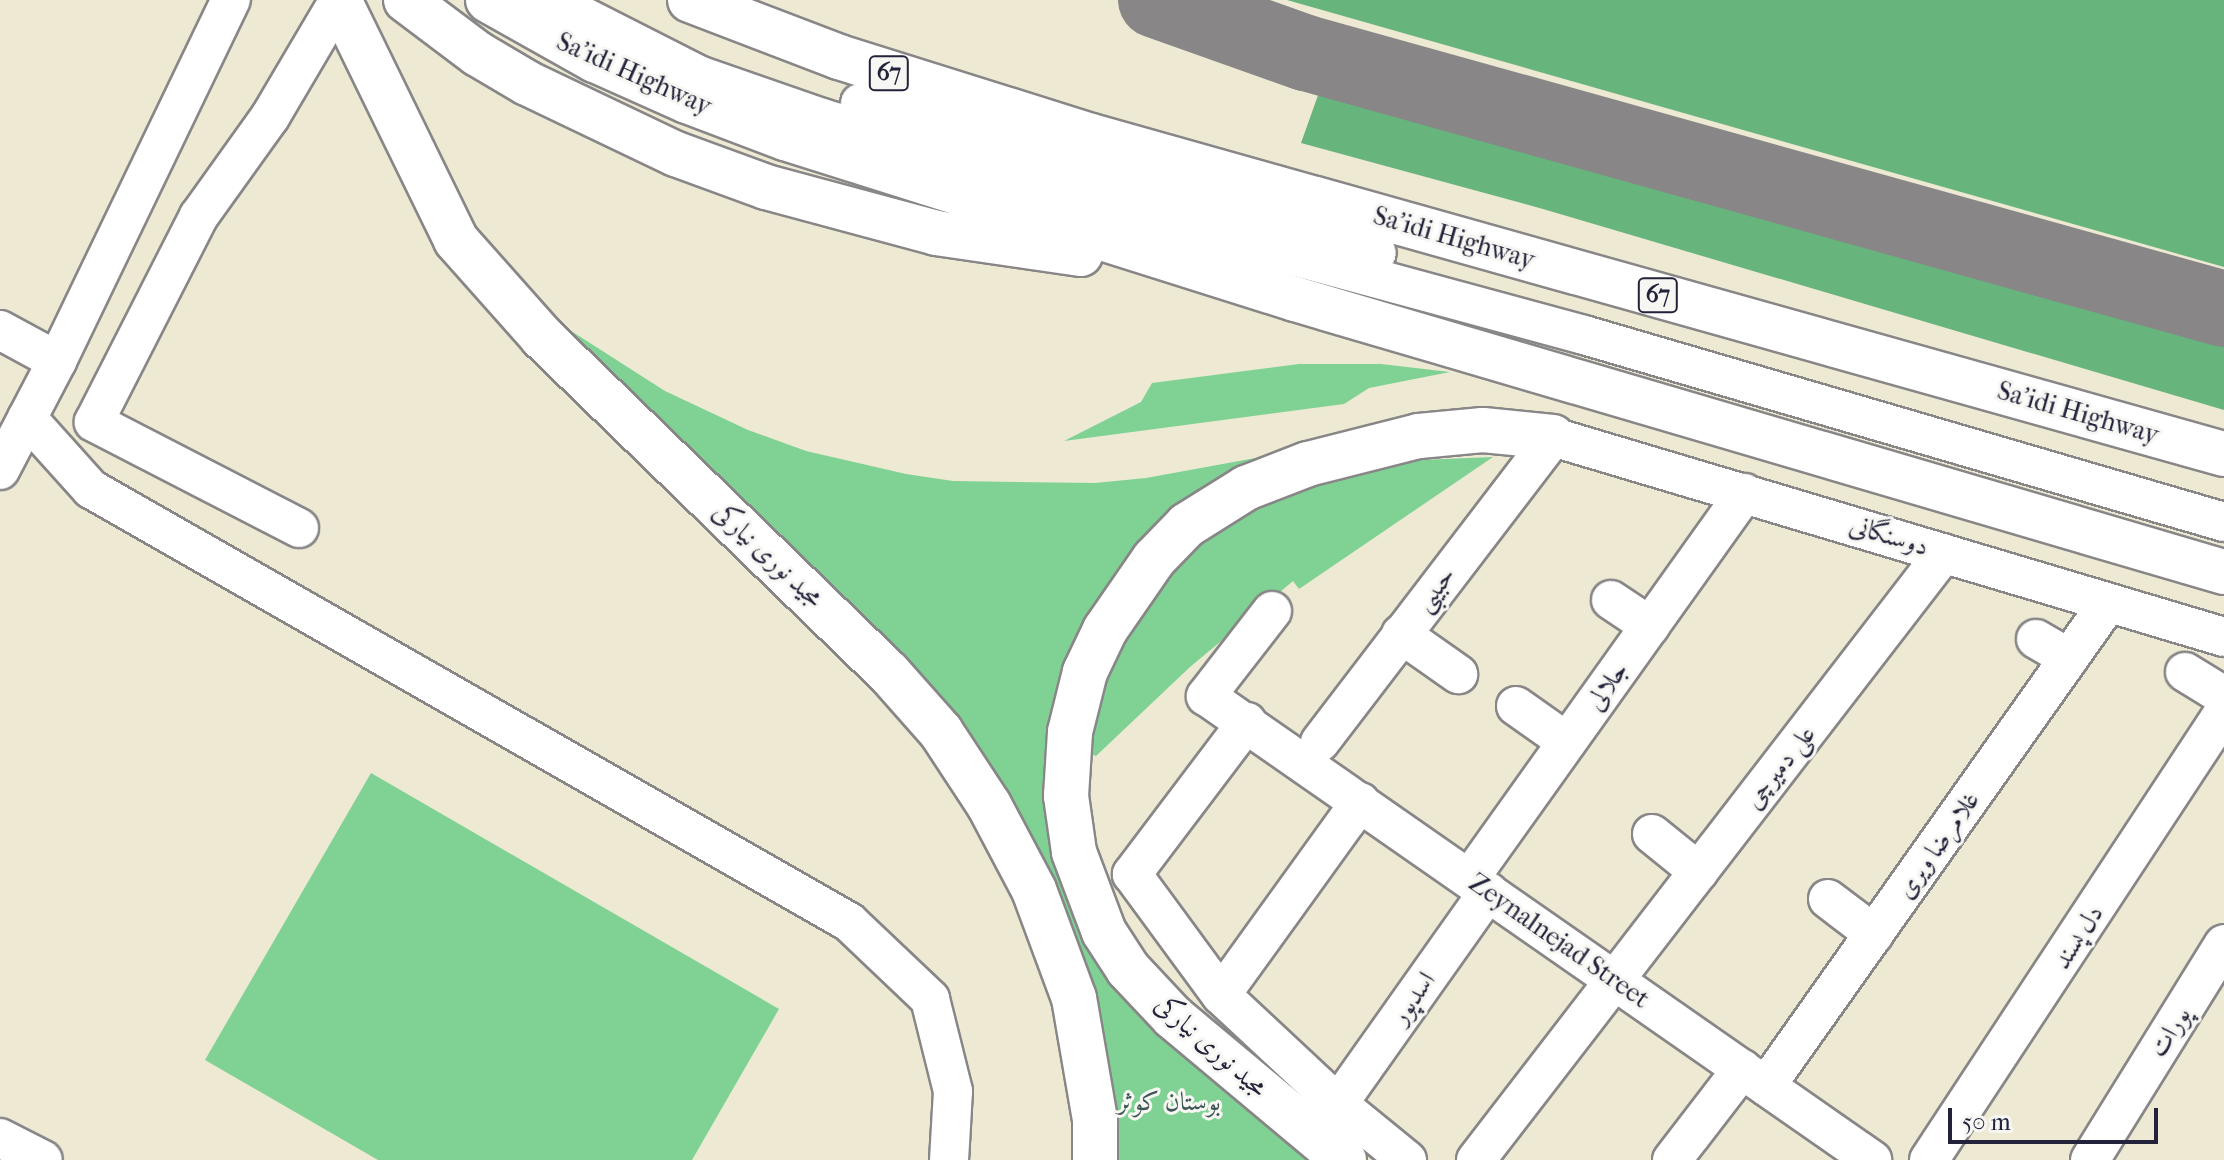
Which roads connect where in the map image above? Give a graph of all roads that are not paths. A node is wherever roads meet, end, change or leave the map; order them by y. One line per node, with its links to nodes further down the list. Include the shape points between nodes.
1 (231, 0): 10 (street)
2 (339, 0): 18 (street, via 270,117 199,216 94,422); 51 (main road, مجید نوری نیارکی, via 456,240 542,337 888,672 941,732 989,805 1034,890 1074,998 1095,1120)
3 (406, 0): 8 (main road, via 478,54 554,97 676,154 766,187 936,233)
4 (488, 0): 8 (main road, Sa'idi Highway, via 595,60 785,138)
5 (551, 0): 17 (street, via 701,76 822,118 1131,212 1598,339)
6 (603, 0): 16 (street, via 697,48 787,82)
7 (690, 0): 13 (main road, Sa'idi Highway / 67, via 839,57 1091,136)
8 (1217, 275): 20 (main road)
9 (0, 330): 10 (street)
10 (57, 361): 11 (street)
11 (27, 418): 14 (street); 50 (street, via 91,489 849,922 930,999 953,1091)
12 (1553, 437): 15 (street, دوسنگانی); 25 (street, حبیبی); 52 (main road, مجید نوری نیارکی, via 1483,430 1419,436 1308,464 1246,488 1187,525 1154,559 1105,630 1085,672 1070,732 1066,796 1074,852 1104,932 1128,969 1173,1017)
13 (2224, 454)
14 (0, 470)
15 (1745, 493): 19 (street, دوسنگانی); 24 (street, جلالی)
16 (2224, 501)
17 (2224, 522)
18 (299, 528)
19 (1944, 553): 22 (street, دوسنگانی); 39 (street, علی دمیرچی)
20 (2224, 572)
21 (1611, 600): 24 (street)
22 (2108, 603): 26 (street, دوسنگانی); 28 (street, غلامرضا ویری)
23 (1272, 611): 34 (street, Zeynalnejad Street, via 1206,696)
24 (1650, 626): 36 (street, جلالی)
25 (1401, 634): 30 (street); 35 (street, حبیبی)
26 (2224, 637)
27 (2036, 639): 28 (street)
28 (2069, 658): 42 (street, غلامرضا ویری)
29 (2185, 672): 31 (street)
30 (1458, 674)
31 (2224, 696)
32 (1516, 706): 36 (street)
33 (2224, 712): 57 (street, دل پسند)
34 (1247, 722): 37 (street, Zeynalnejad Street); 45 (street, via 1132,874)
35 (1320, 742)
36 (1567, 742): 40 (street, جلالی)
37 (1360, 802): 40 (street, Zeynalnejad Street); 45 (street)
38 (1652, 834): 39 (street)
39 (1699, 872): 44 (street, علی دمیرچی)
40 (1479, 885): 44 (street, Zeynalnejad Street); 47 (street, اسدپور)
41 (1828, 899): 42 (street)
42 (1874, 934): 46 (street, غلامرضا ویری)
43 (2224, 944): 58 (street, پورات)
44 (1615, 980): 46 (street, Zeynalnejad Street); 54 (street, علی دمیرچی)
45 (1221, 995): 47 (street)
46 (1754, 1077): 55 (street, غلامرضا ویری); 56 (street, Zeynalnejad Street)
47 (1338, 1104): 53 (street)
48 (0, 1138): 49 (street)
49 (43, 1160)
50 (949, 1160)
51 (1095, 1160)
52 (1344, 1160)
53 (1407, 1160)
54 (1476, 1160)
55 (1672, 1160)
56 (1872, 1160)
57 (1929, 1160)
58 (2090, 1160)

